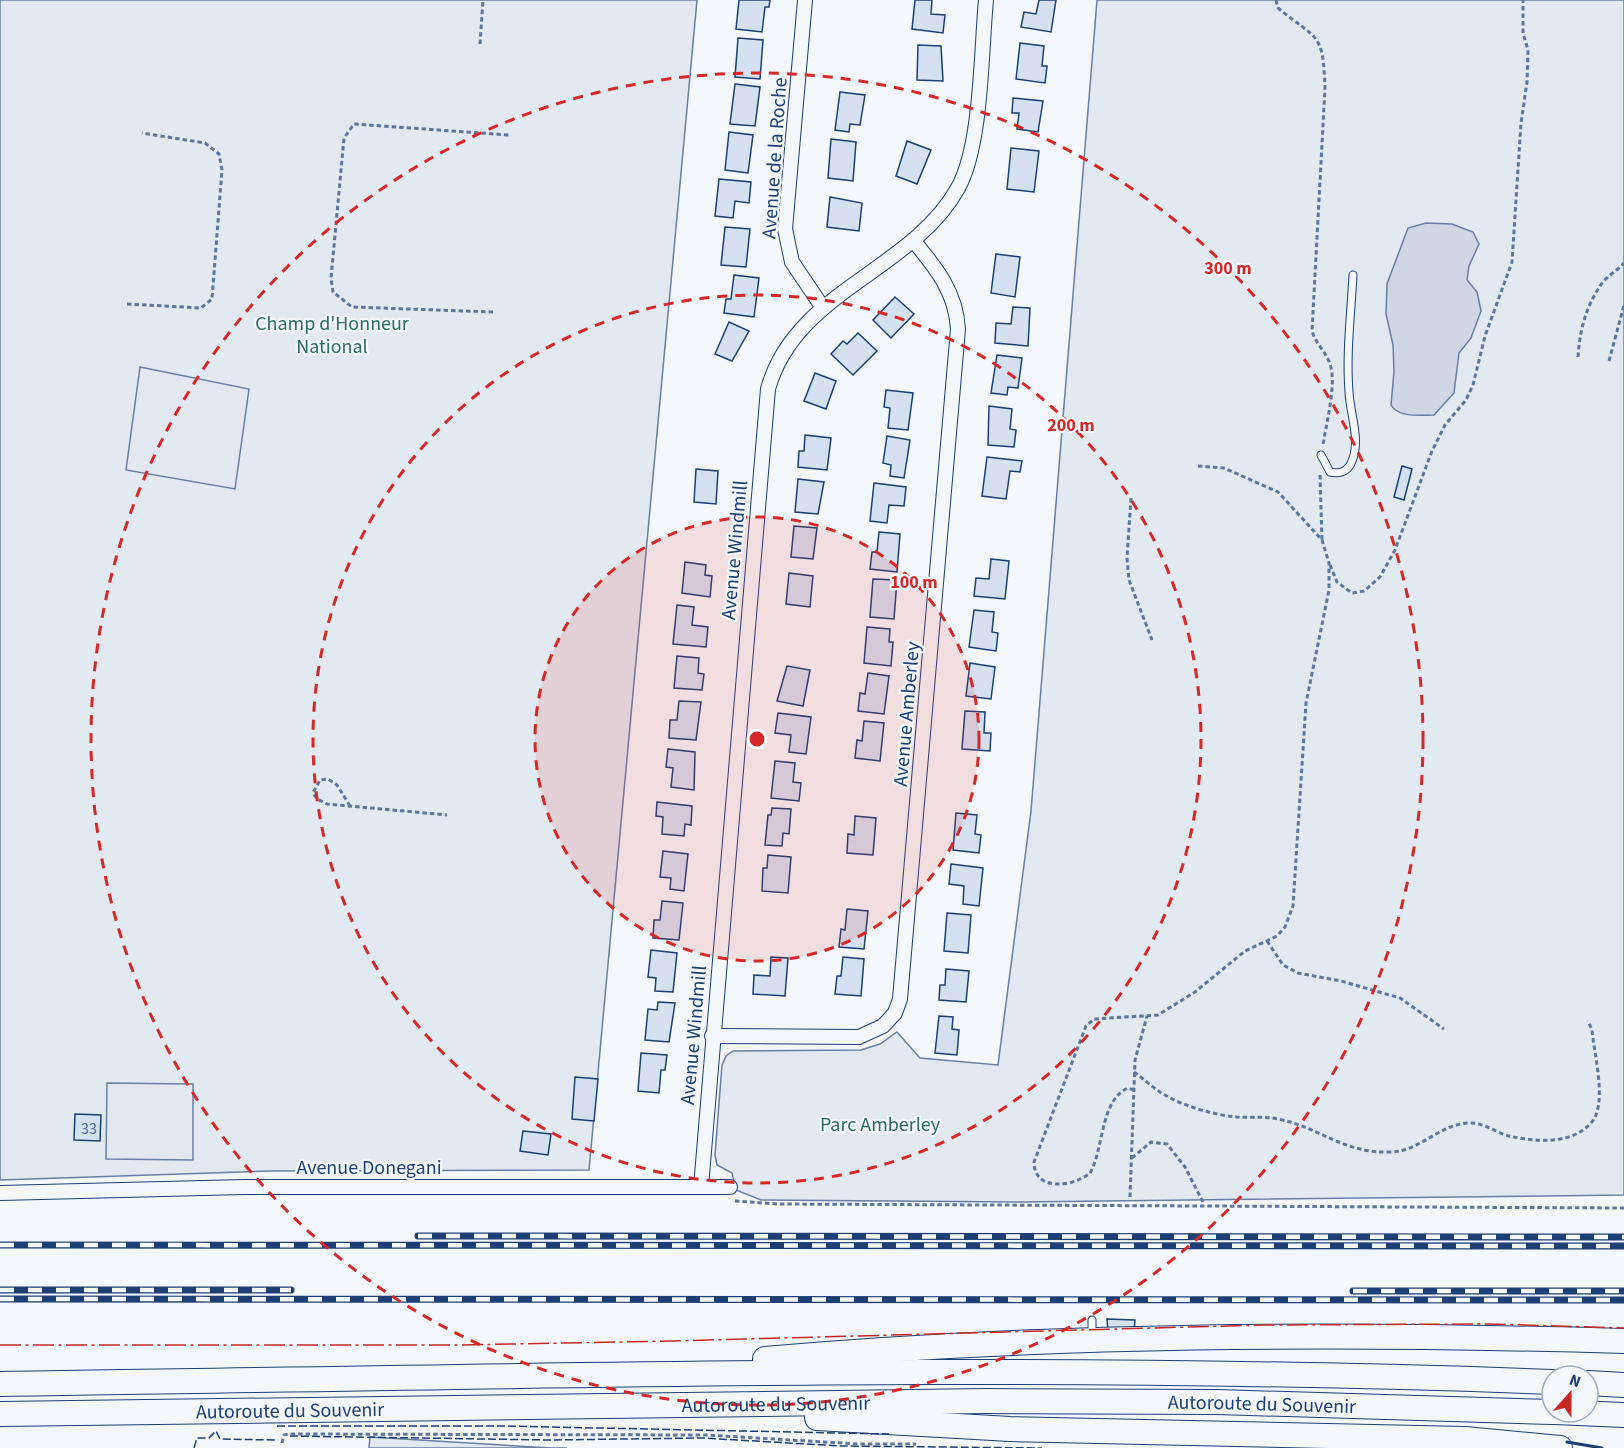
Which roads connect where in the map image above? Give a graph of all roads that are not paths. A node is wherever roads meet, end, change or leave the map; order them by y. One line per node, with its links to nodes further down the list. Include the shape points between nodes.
1 (805, 0): 5 (street, Avenue de la Roche, via 785,229 792,262)
2 (986, 0): 3 (street, Avenue Windmill, via 969,163 944,210)
3 (913, 240): 5 (street, Avenue Windmill); 7 (street, Avenue Amberley, via 947,285 958,329 900,999 884,1026 859,1036)
4 (1353, 275): 6 (lane, via 1348,355 1356,443 1353,460 1347,470 1330,472)
5 (823, 308): 7 (street, Avenue Windmill, via 781,355 766,401)
6 (1321, 455)
7 (712, 1036): 8 (street, Avenue Windmill)
8 (701, 1187): 9 (street, Avenue Donegani); 10 (street, Avenue Donegani, via 244,1187)
9 (733, 1191)
10 (4, 1192)
11 (1624, 1341): 12 (highway, via 1092,1331)
12 (574, 1376): 13 (highway, Autoroute du Souvenir, via 1248,1372); 15 (highway, Autoroute du Souvenir)
13 (1540, 1382)
14 (1600, 1383): 16 (highway)
15 (0, 1384)
16 (1624, 1384)
17 (611, 1406): 18 (highway, Autoroute du Souvenir, via 1144,1401); 19 (highway, Autoroute du Souvenir); 22 (highway, via 1011,1429 1425,1437)
18 (1540, 1412)
19 (0, 1414)
20 (1600, 1414): 21 (highway, Autoroute du Souvenir)
21 (1624, 1415)
22 (1560, 1448)

